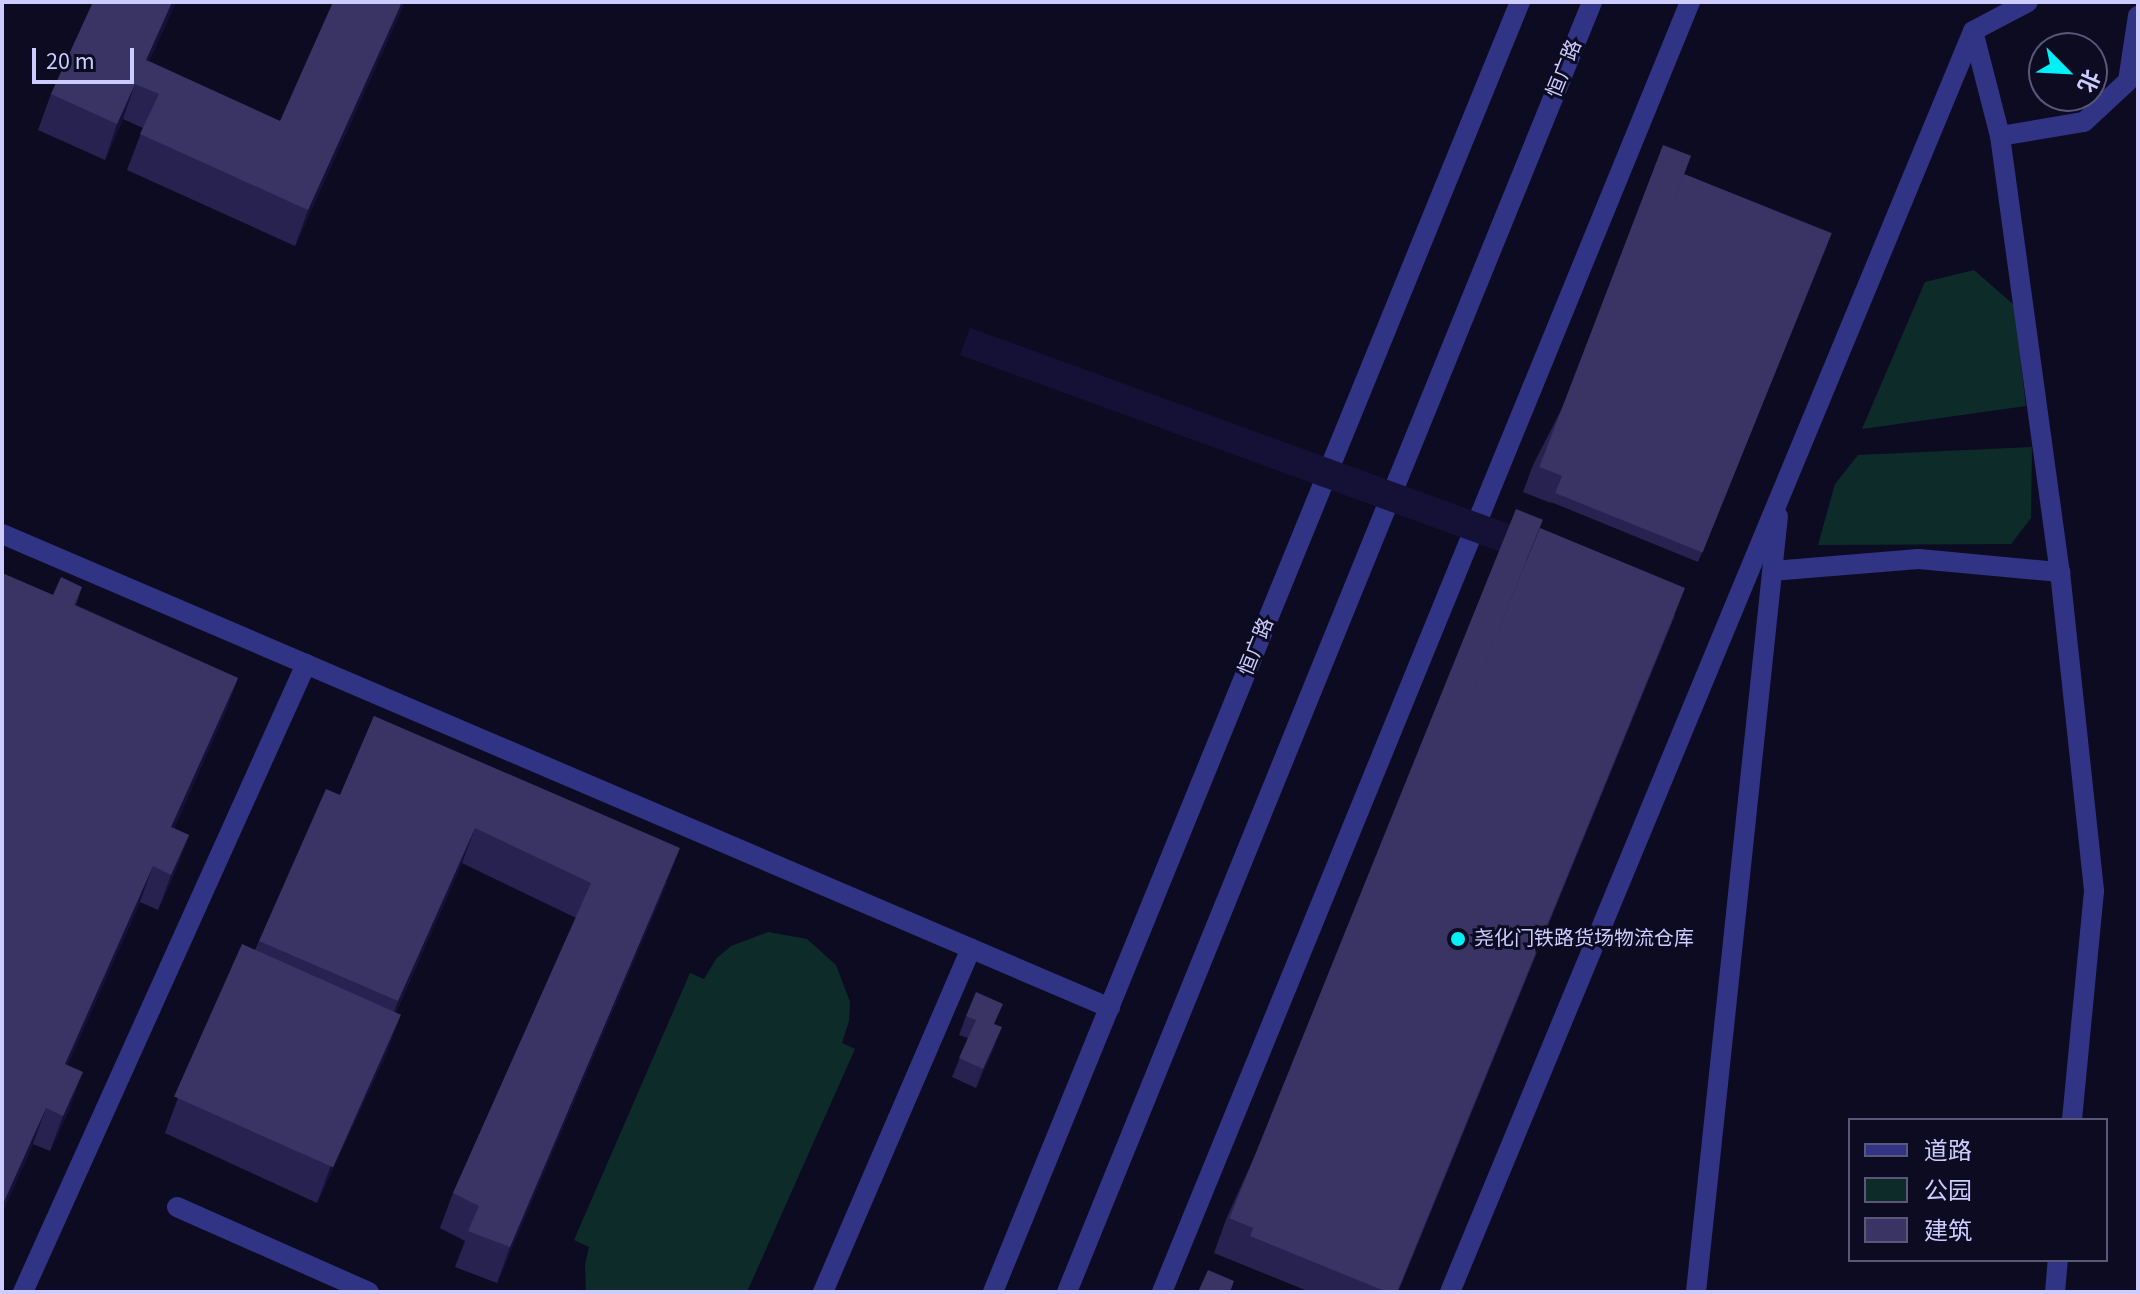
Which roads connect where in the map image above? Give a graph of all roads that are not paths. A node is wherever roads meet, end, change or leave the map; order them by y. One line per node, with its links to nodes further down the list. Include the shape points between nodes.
1 (1520, 2): 14 (street, 恒广路)
2 (1592, 2): 22 (street, 恒广路)
3 (1690, 2): 23 (street)
4 (2028, 2): 6 (street)
5 (2138, 16): 7 (street, via 2128,81 2084,122)
6 (1973, 31): 7 (street); 8 (street)
7 (2000, 136): 11 (street)
8 (1781, 494): 10 (street); 24 (street)
9 (2, 534): 12 (street)
10 (1773, 571): 11 (street, via 1919,559); 25 (street)
11 (2060, 572): 15 (street, via 2094,891)
12 (306, 664): 13 (street); 18 (street)
13 (971, 948): 14 (street); 20 (street)
14 (1110, 1008): 21 (street, 恒广路)
15 (2072, 1118)
16 (177, 1207): 19 (street)
17 (2058, 1262): 26 (street)
18 (23, 1292)
19 (369, 1292)
20 (823, 1292)
21 (993, 1292)
22 (1067, 1292)
23 (1162, 1292)
24 (1450, 1292)
25 (1696, 1292)
26 (2055, 1292)

